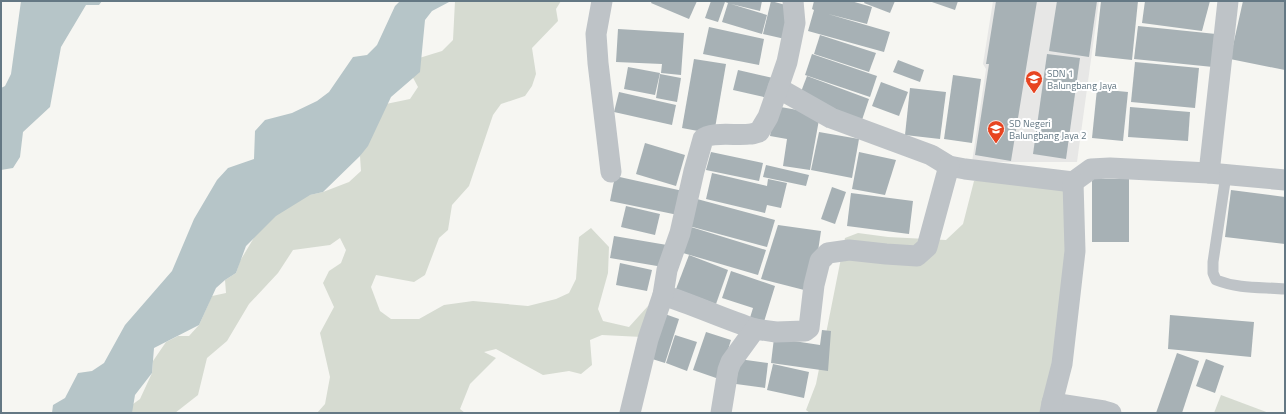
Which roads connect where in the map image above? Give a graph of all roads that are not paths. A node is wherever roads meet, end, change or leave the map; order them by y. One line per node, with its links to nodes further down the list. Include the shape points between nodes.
1 (602, 1): 6 (street, via 596,34)
2 (794, 1): 4 (street, via 795,23 787,62)
3 (1228, 1): 7 (street)
4 (778, 88): 5 (street, via 831,118 931,155); 11 (street, via 760,132 750,135 714,135 703,140 680,233 667,270)
5 (950, 166): 9 (street); 12 (street, via 927,247 916,256 849,250 828,253 820,261 807,330 776,332)
6 (611, 172)
7 (1218, 174): 8 (street); 9 (street, via 1110,168 1091,170); 10 (lane, via 1213,262 1216,280 1242,287)
8 (1285, 180)
9 (1073, 182): 13 (street, via 1075,251 1062,364)
10 (1285, 289)
11 (663, 295): 12 (street); 14 (street, via 648,339)
12 (755, 329): 15 (street, via 731,362)
13 (1051, 408): 16 (street)
14 (630, 413)
15 (723, 413)
16 (1110, 413)

